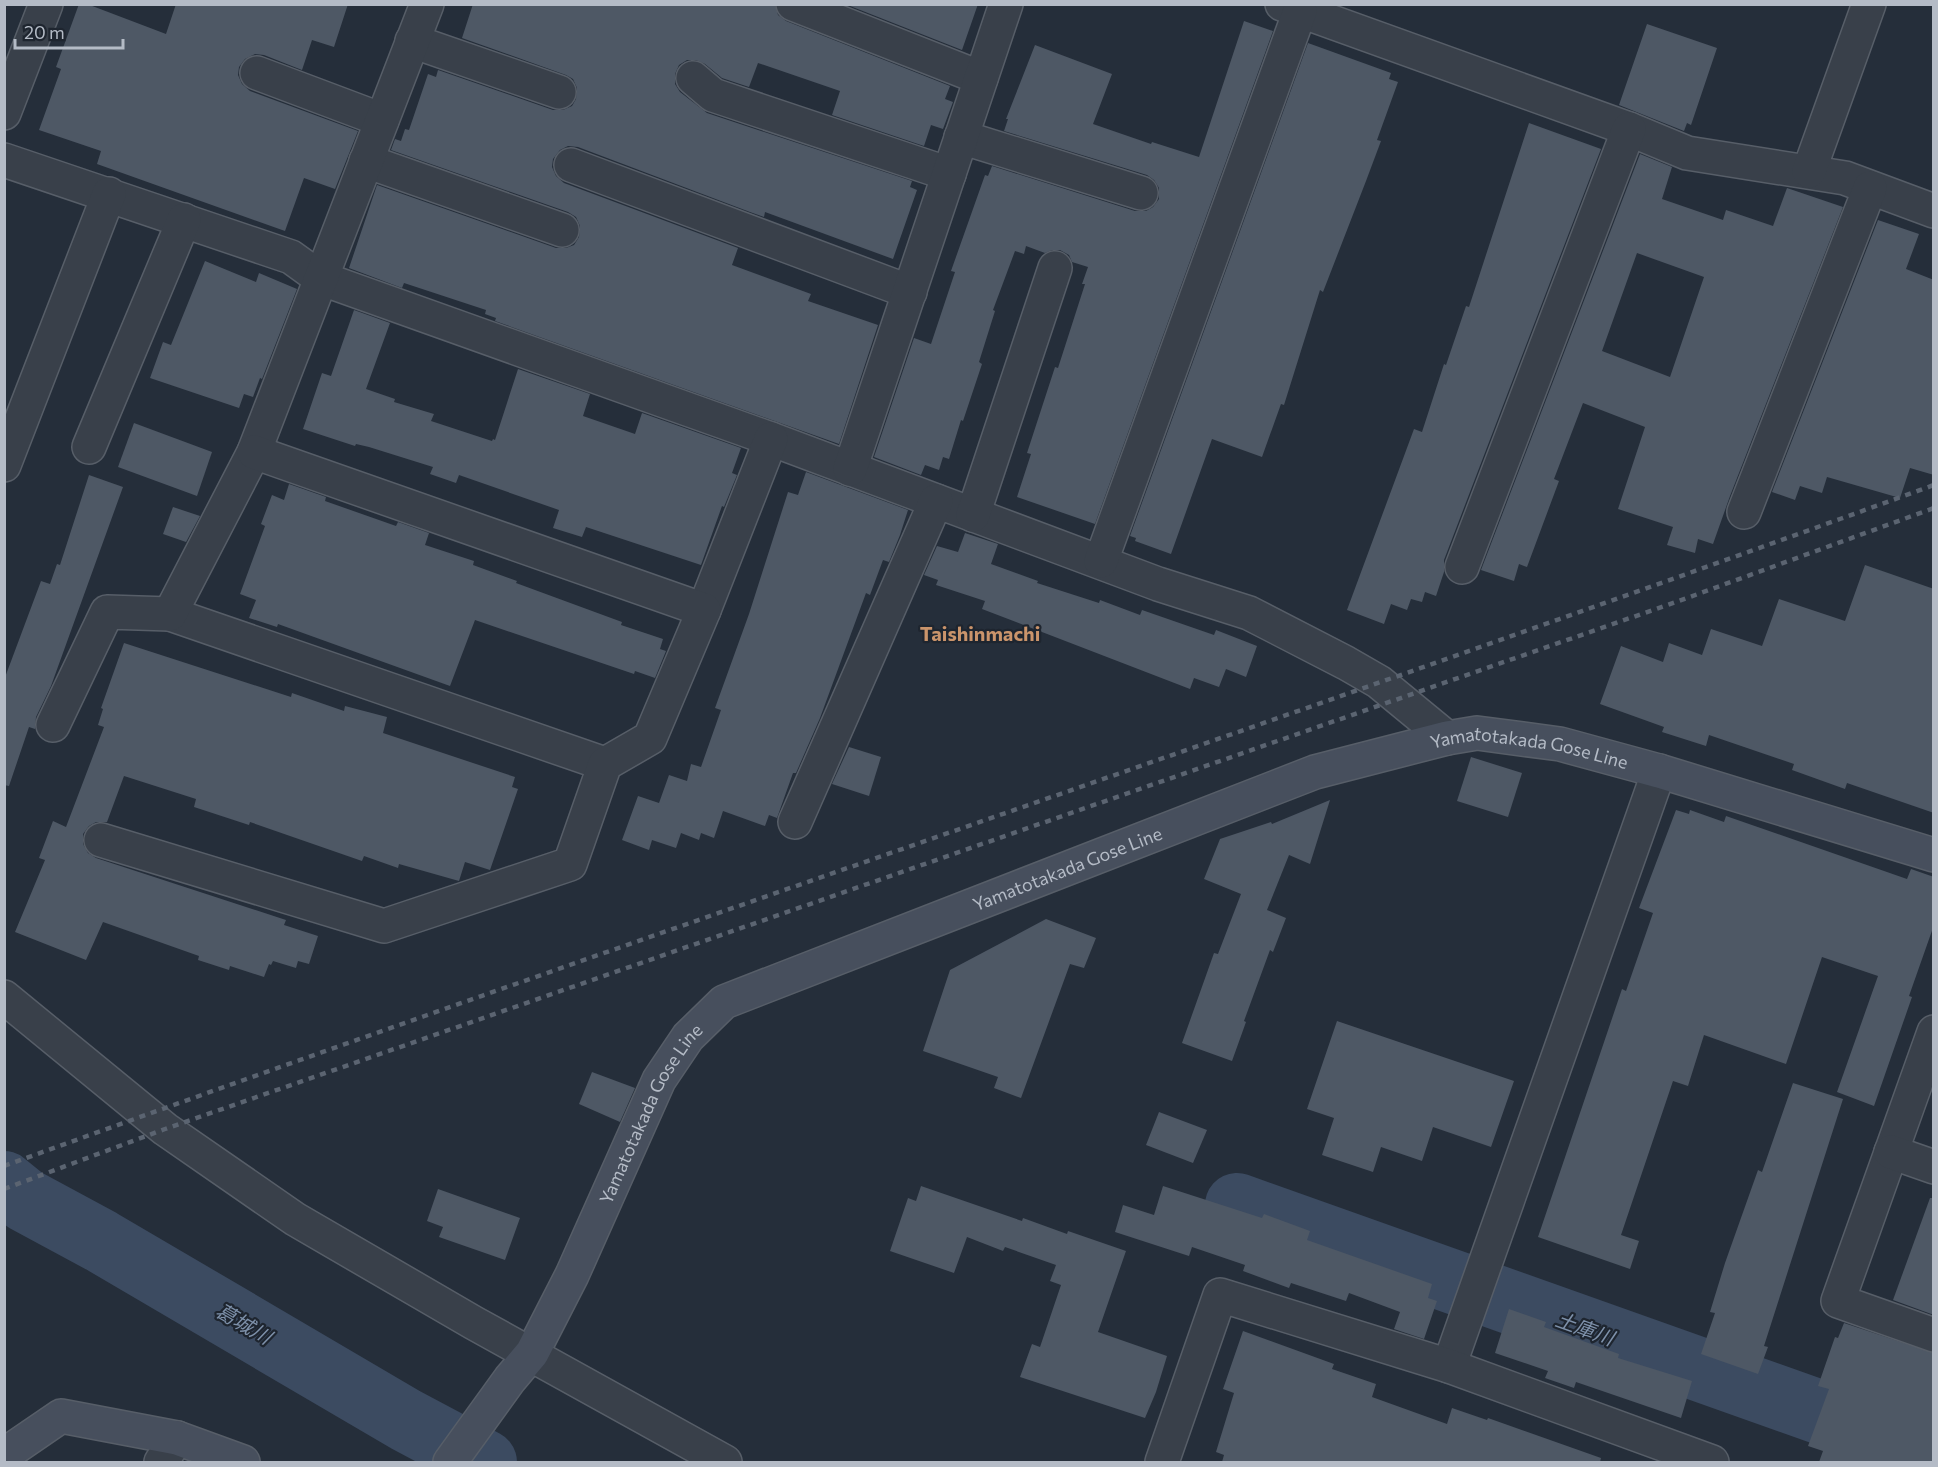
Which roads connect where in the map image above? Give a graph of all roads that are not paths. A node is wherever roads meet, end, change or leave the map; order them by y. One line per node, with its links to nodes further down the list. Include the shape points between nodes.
1 (46, 4): 12 (street)
2 (427, 4): 7 (street)
3 (792, 4): 10 (street)
4 (1005, 4): 10 (street)
5 (1869, 4): 19 (street)
6 (1291, 8): 14 (street); 38 (street)
7 (412, 41): 11 (street); 13 (street)
8 (257, 73): 13 (street)
9 (693, 78): 20 (street, via 712,95)
10 (981, 78): 15 (street)
11 (559, 92)
12 (4, 113)
13 (382, 120): 17 (street)
14 (1629, 129): 19 (street, via 1687,153); 39 (street)
15 (961, 137): 20 (street); 22 (street)
16 (4, 160): 23 (street)
17 (366, 161): 26 (street); 28 (street)
18 (571, 165): 29 (street)
19 (1809, 171): 21 (street)
20 (949, 174): 29 (street)
21 (1870, 188): 24 (street); 36 (street)
22 (1141, 193)
23 (109, 194): 25 (street); 33 (street)
24 (1934, 211)
25 (184, 220): 28 (street, via 291,257); 31 (street)
26 (562, 230)
27 (1055, 268): 37 (street)
28 (320, 278): 30 (street); 32 (street)
29 (910, 292): 34 (street)
30 (771, 439): 34 (street); 40 (street)
31 (89, 447)
32 (254, 452): 40 (street); 41 (street)
33 (4, 465)
34 (850, 469): 35 (street)
35 (936, 501): 37 (street); 46 (street)
36 (1744, 512)
37 (973, 515): 38 (street)
38 (1101, 561): 43 (street, via 1249,613 1379,682)
39 (1462, 567)
40 (704, 609): 44 (street, via 650,738)
41 (170, 614): 42 (street, via 107,612); 44 (street)
42 (53, 725)
43 (1448, 738): 45 (main road, Yamatotakada Gose Line, via 1477,733 1560,744); 54 (main road, Yamatotakada Gose Line, via 1315,772 724,1002 688,1037 659,1080 572,1275)
44 (605, 764): 47 (street, via 570,864 384,926)
45 (1659, 771): 48 (main road, Yamatotakada Gose Line); 55 (street)
46 (795, 822)
47 (101, 840)
48 (1934, 855)
49 (4, 997): 54 (street, via 165,1129 295,1219)
50 (1934, 1032): 51 (street)
51 (1891, 1152): 52 (street); 53 (street, via 1838,1301)
52 (1934, 1167)
53 (1934, 1335)
54 (532, 1353): 59 (main road, Yamatotakada Gose Line); 60 (street)
55 (1449, 1366): 61 (street, via 1220,1295); 62 (street)
56 (169, 1450): 57 (main road, via 61,1416); 58 (main road)
57 (4, 1455)
58 (243, 1462)
59 (450, 1462)
60 (725, 1462)
61 (1162, 1462)
62 (1712, 1462)

